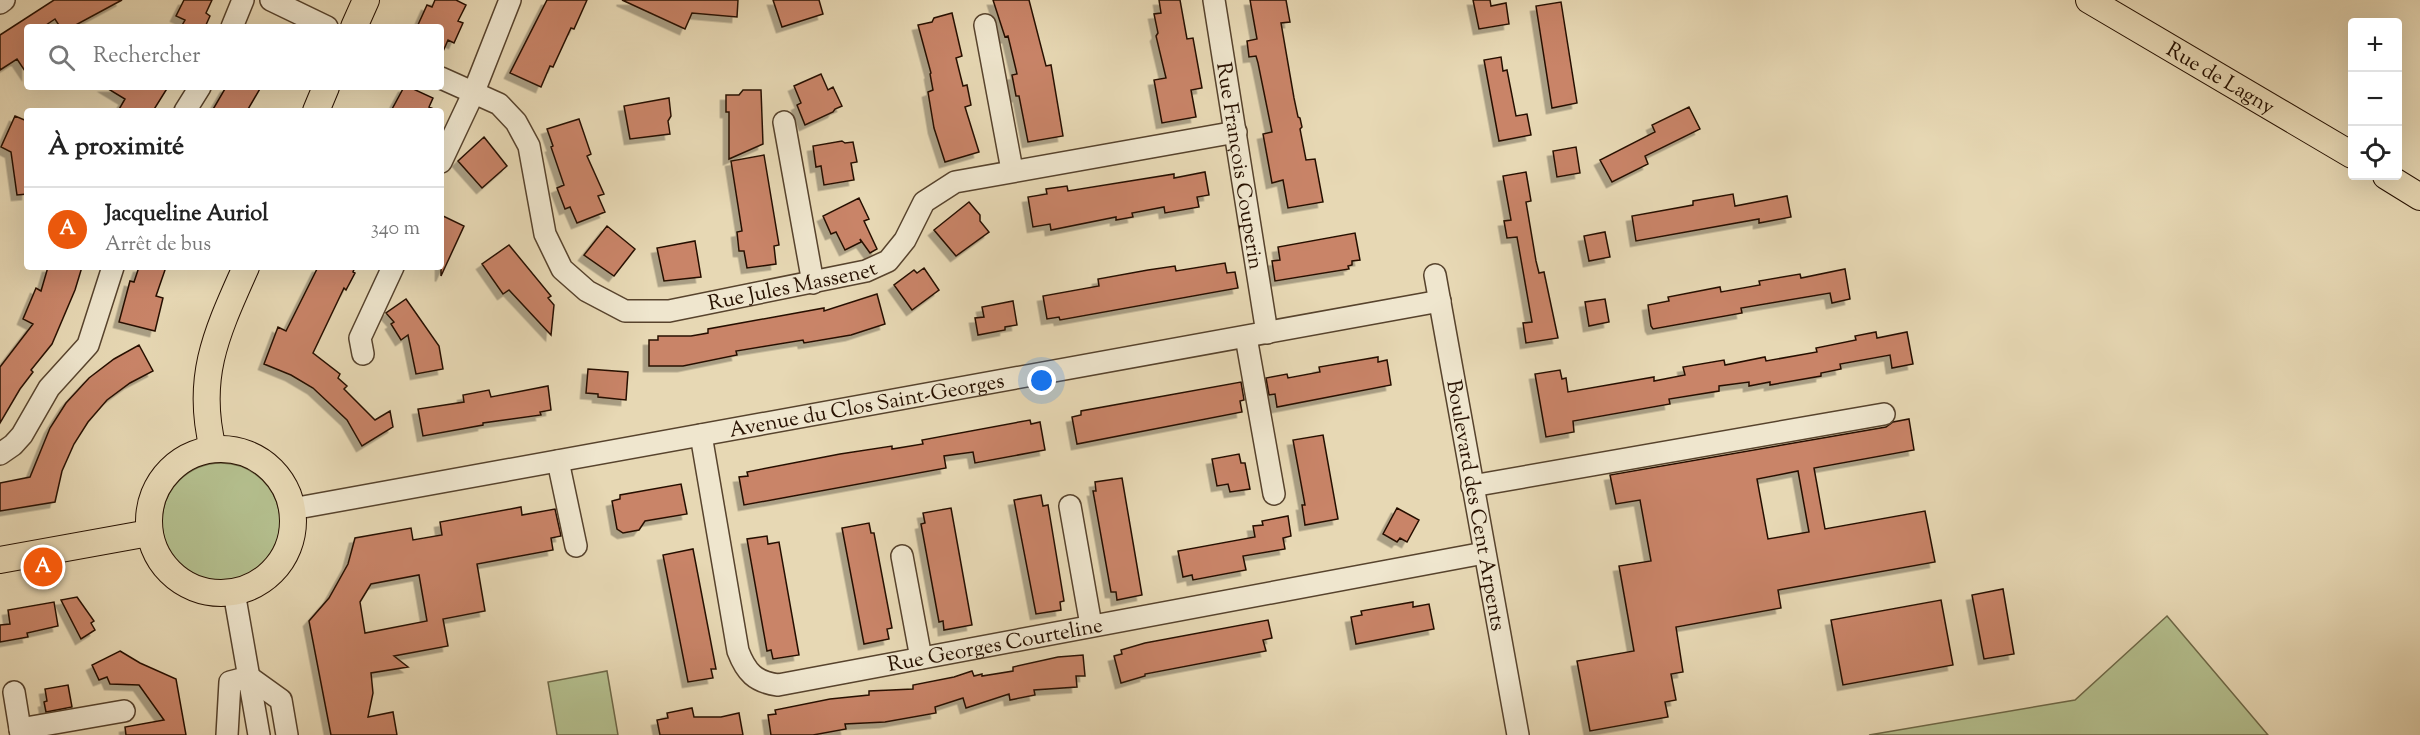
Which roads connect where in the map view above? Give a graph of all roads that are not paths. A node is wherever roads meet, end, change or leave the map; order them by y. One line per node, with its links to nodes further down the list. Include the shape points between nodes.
1 (4, 0): 8 (street)
2 (243, 0): 9 (street)
3 (271, 0): 10 (street)
4 (366, 0): 11 (main road)
5 (510, 0): 16 (street)
6 (1214, 0): 20 (street, Rue François Couperin)
7 (2090, 0): 21 (main road, Rue de Lagny)
8 (0, 3)
9 (233, 24)
10 (321, 24)
11 (355, 24)
12 (985, 25): 23 (street)
13 (444, 80): 16 (street, Rue Jules Massenet)
14 (198, 90): 17 (street)
15 (325, 90): 18 (main road)
16 (472, 94): 22 (street); 30 (street, Rue Jules Massenet, via 499,104 516,122 529,146 545,234 562,269 587,291 624,311 669,311)
17 (187, 108)
18 (317, 108)
19 (784, 122): 30 (street)
20 (1236, 132): 23 (street, Rue Jules Massenet); 32 (street, Rue François Couperin)
21 (2348, 153)
22 (444, 155)
23 (1012, 170): 30 (street, Rue Jules Massenet, via 955,182 924,202 905,240 888,261 866,271)
24 (2393, 180): 25 (main road)
25 (2420, 196)
26 (112, 270): 38 (street, via 88,345 49,388 22,435)
27 (245, 270): 37 (main road, via 218,330 207,375 206,422)
28 (392, 270): 34 (street, via 360,338)
29 (1435, 275): 31 (street, Boulevard des Cent Arpents)
30 (813, 283)
31 (1440, 302): 32 (street, Avenue du Clos Saint-Georges); 40 (street, Boulevard des Cent Arpents)
32 (1268, 333): 33 (street, Avenue du Clos Saint-Georges)
33 (1246, 337): 36 (street, Avenue du Clos Saint-Georges); 41 (street)
34 (363, 354)
35 (1884, 414): 40 (street)
36 (701, 435): 39 (street, Avenue du Clos Saint-Georges); 51 (street, Rue Georges Courteline, via 738,651 754,678 778,685)
37 (213, 449): 43 (main road, via 234,450 255,458 285,488); 44 (main road, via 190,456 171,469 156,488 149,510)
38 (0, 454)
39 (558, 461): 43 (street, Avenue du Clos Saint-Georges); 45 (street)
40 (1472, 486): 46 (street, Boulevard des Cent Arpents)
41 (1274, 494)
42 (1070, 506): 50 (street)
43 (292, 509): 49 (main road, via 286,553 273,571 255,585)
44 (149, 533): 48 (main road); 49 (main road, via 155,551 178,579 195,589)
45 (576, 546)
46 (1484, 553): 50 (street, Rue Georges Courteline); 59 (street, Boulevard des Cent Arpents)
47 (902, 556): 51 (street)
48 (0, 560)
49 (234, 592): 52 (street)
50 (1091, 625): 51 (street, Rue Georges Courteline)
51 (921, 657)
52 (249, 677): 56 (street, via 230,681); 57 (street); 58 (street, via 281,700)
53 (14, 692): 55 (street)
54 (123, 711): 55 (street)
55 (21, 732)
56 (227, 735)
57 (259, 735)
58 (287, 735)
59 (1518, 735)

